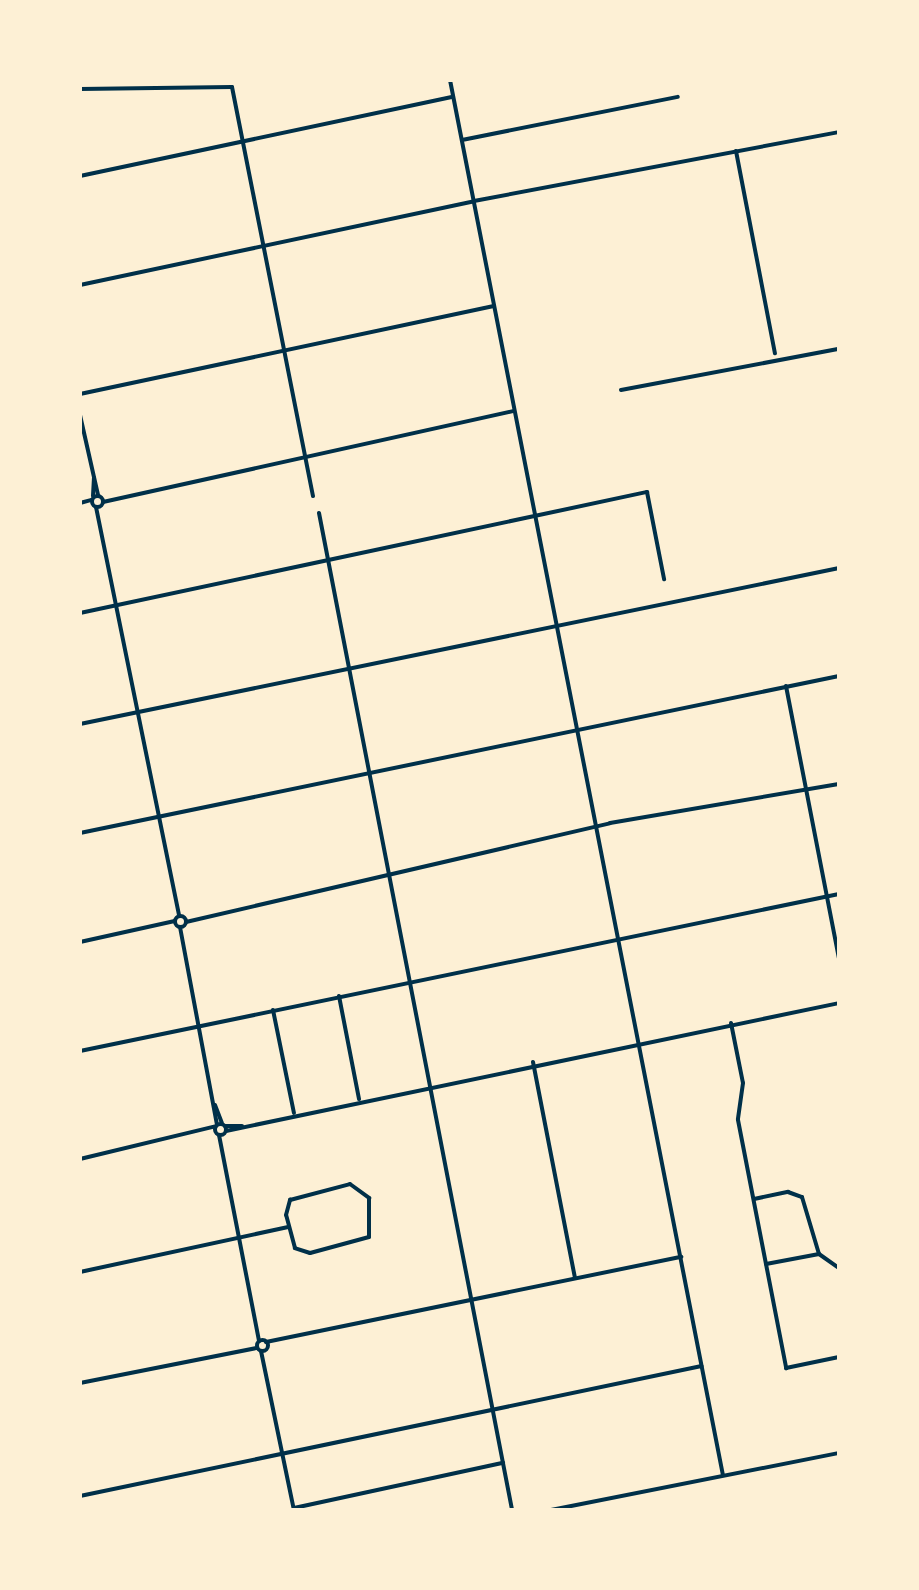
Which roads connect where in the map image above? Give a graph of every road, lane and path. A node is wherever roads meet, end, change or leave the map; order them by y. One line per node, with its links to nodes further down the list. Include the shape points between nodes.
1 (450, 80): 3 (street)
2 (80, 90): 7 (street, via 232,87)
3 (454, 96): 6 (street); 7 (street)
4 (678, 97): 6 (street)
5 (839, 132): 8 (street)
6 (462, 140): 10 (street)
7 (243, 142): 9 (street); 11 (street)
8 (736, 152): 10 (street); 16 (street)
9 (80, 176)
10 (474, 200): 11 (street); 13 (street)
11 (264, 246): 12 (street); 15 (street)
12 (80, 285)
13 (494, 306): 15 (street); 19 (street)
14 (839, 350): 17 (street)
15 (284, 351): 18 (street); 21 (street)
16 (776, 352)
17 (621, 390)
18 (80, 394)
19 (514, 411): 21 (street); 26 (street)
20 (80, 415): 23 (street)
21 (305, 456): 22 (street); 23 (street)
22 (313, 496)
23 (97, 501): 24 (street); 30 (street)
24 (80, 504)
25 (318, 513): 27 (street)
26 (535, 516): 27 (street); 29 (street, via 648,492); 32 (street)
27 (326, 560): 30 (street); 33 (street)
28 (839, 568): 32 (street)
29 (664, 578)
30 (117, 605): 31 (street); 36 (street)
31 (80, 613)
32 (555, 621): 33 (street); 38 (street)
33 (346, 666): 36 (street); 39 (street)
34 (839, 676): 35 (street)
35 (786, 686): 38 (street); 41 (street)
36 (138, 712): 37 (street); 42 (street)
37 (80, 724)
38 (574, 726): 39 (street); 43 (street)
39 (368, 772): 42 (street); 45 (street)
40 (839, 784): 41 (street)
41 (805, 790): 43 (street); 47 (street)
42 (158, 816): 44 (street); 48 (street)
43 (597, 831): 45 (street); 49 (street)
44 (80, 834)
45 (388, 876): 48 (street); 52 (street)
46 (839, 894): 47 (street)
47 (828, 896): 49 (street); 51 (street)
48 (180, 922): 50 (street); 57 (street)
49 (617, 938): 52 (street); 58 (street)
50 (80, 942)
51 (839, 958)
52 (408, 979): 53 (street); 61 (street)
53 (339, 996): 55 (street); 62 (street)
54 (839, 1003): 56 (street)
55 (273, 1010): 57 (street); 63 (street)
56 (731, 1023): 58 (street); 66 (street, via 743,1083 738,1120)
57 (202, 1025): 59 (street); 64 (street)
58 (637, 1040): 60 (street); 70 (street)
59 (80, 1051)
60 (533, 1062): 61 (street); 74 (street)
61 (429, 1084): 62 (street); 75 (street)
62 (359, 1099): 63 (street)
63 (294, 1113): 64 (street)
64 (220, 1129): 65 (street); 68 (street)
65 (80, 1159)
66 (754, 1199): 69 (street, via 788,1192 802,1198); 71 (street)
67 (288, 1227): 67 (street, via 286,1209 294,1196 350,1184 369,1198 374,1227 365,1240 305,1252 292,1244); 68 (street)
68 (241, 1237): 73 (street); 76 (street)
69 (820, 1254): 71 (street); 72 (street)
70 (681, 1257): 74 (street); 78 (street)
71 (766, 1264): 77 (street, via 786,1368)
72 (839, 1268)
73 (80, 1272)
74 (576, 1280): 75 (street)
75 (472, 1303): 76 (street); 80 (street)
76 (262, 1345): 79 (street); 82 (street)
77 (839, 1357)
78 (702, 1366): 80 (street); 84 (street)
79 (80, 1383)
80 (493, 1410): 82 (street); 83 (street)
81 (839, 1452): 84 (street)
82 (283, 1453): 85 (street); 86 (street)
83 (503, 1463): 86 (street); 87 (street)
84 (723, 1474): 88 (street)
85 (80, 1496)
86 (294, 1509)
87 (512, 1510)
88 (552, 1510)

